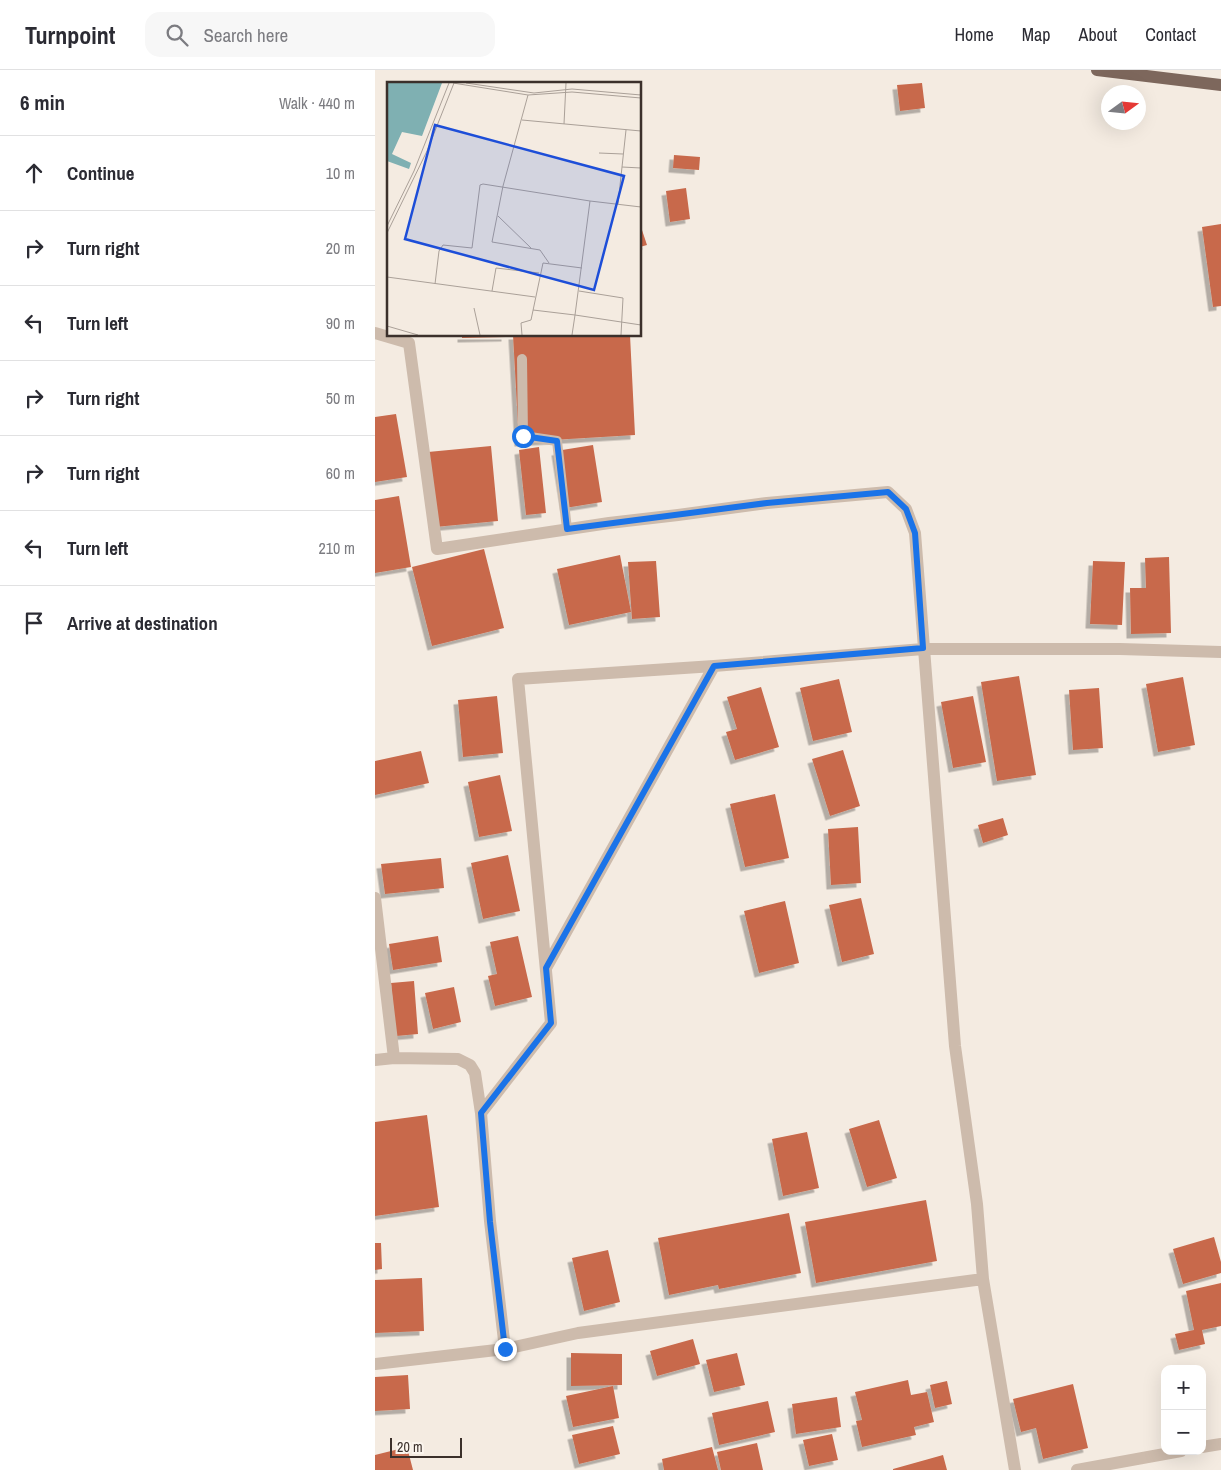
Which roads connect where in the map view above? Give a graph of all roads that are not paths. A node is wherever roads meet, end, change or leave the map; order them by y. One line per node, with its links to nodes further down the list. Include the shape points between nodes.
1 (1097, 70): 2 (main road)
2 (1221, 85)
3 (375, 333): 5 (street, via 409,343 437,549)
4 (522, 359): 5 (lane, via 523,436 557,441)
5 (567, 529): 6 (street, via 767,503 888,492 906,509 915,533)
6 (923, 648): 7 (street); 8 (street); 14 (street, via 955,1046 977,1204)
7 (1221, 652)
8 (714, 666): 10 (street); 10 (street, via 518,679)
9 (375, 898): 11 (street)
10 (546, 968): 13 (street, via 551,1023)
11 (394, 1058): 12 (street); 13 (street, via 458,1059 470,1065 475,1072)
12 (375, 1060)
13 (481, 1113): 15 (street)
14 (983, 1279): 15 (street, via 578,1333); 20 (street)
15 (505, 1349): 16 (street)
16 (375, 1364)
17 (1221, 1444): 18 (street)
18 (1206, 1446)
19 (1161, 1455): 21 (street)
20 (1015, 1470)
21 (1077, 1470)

